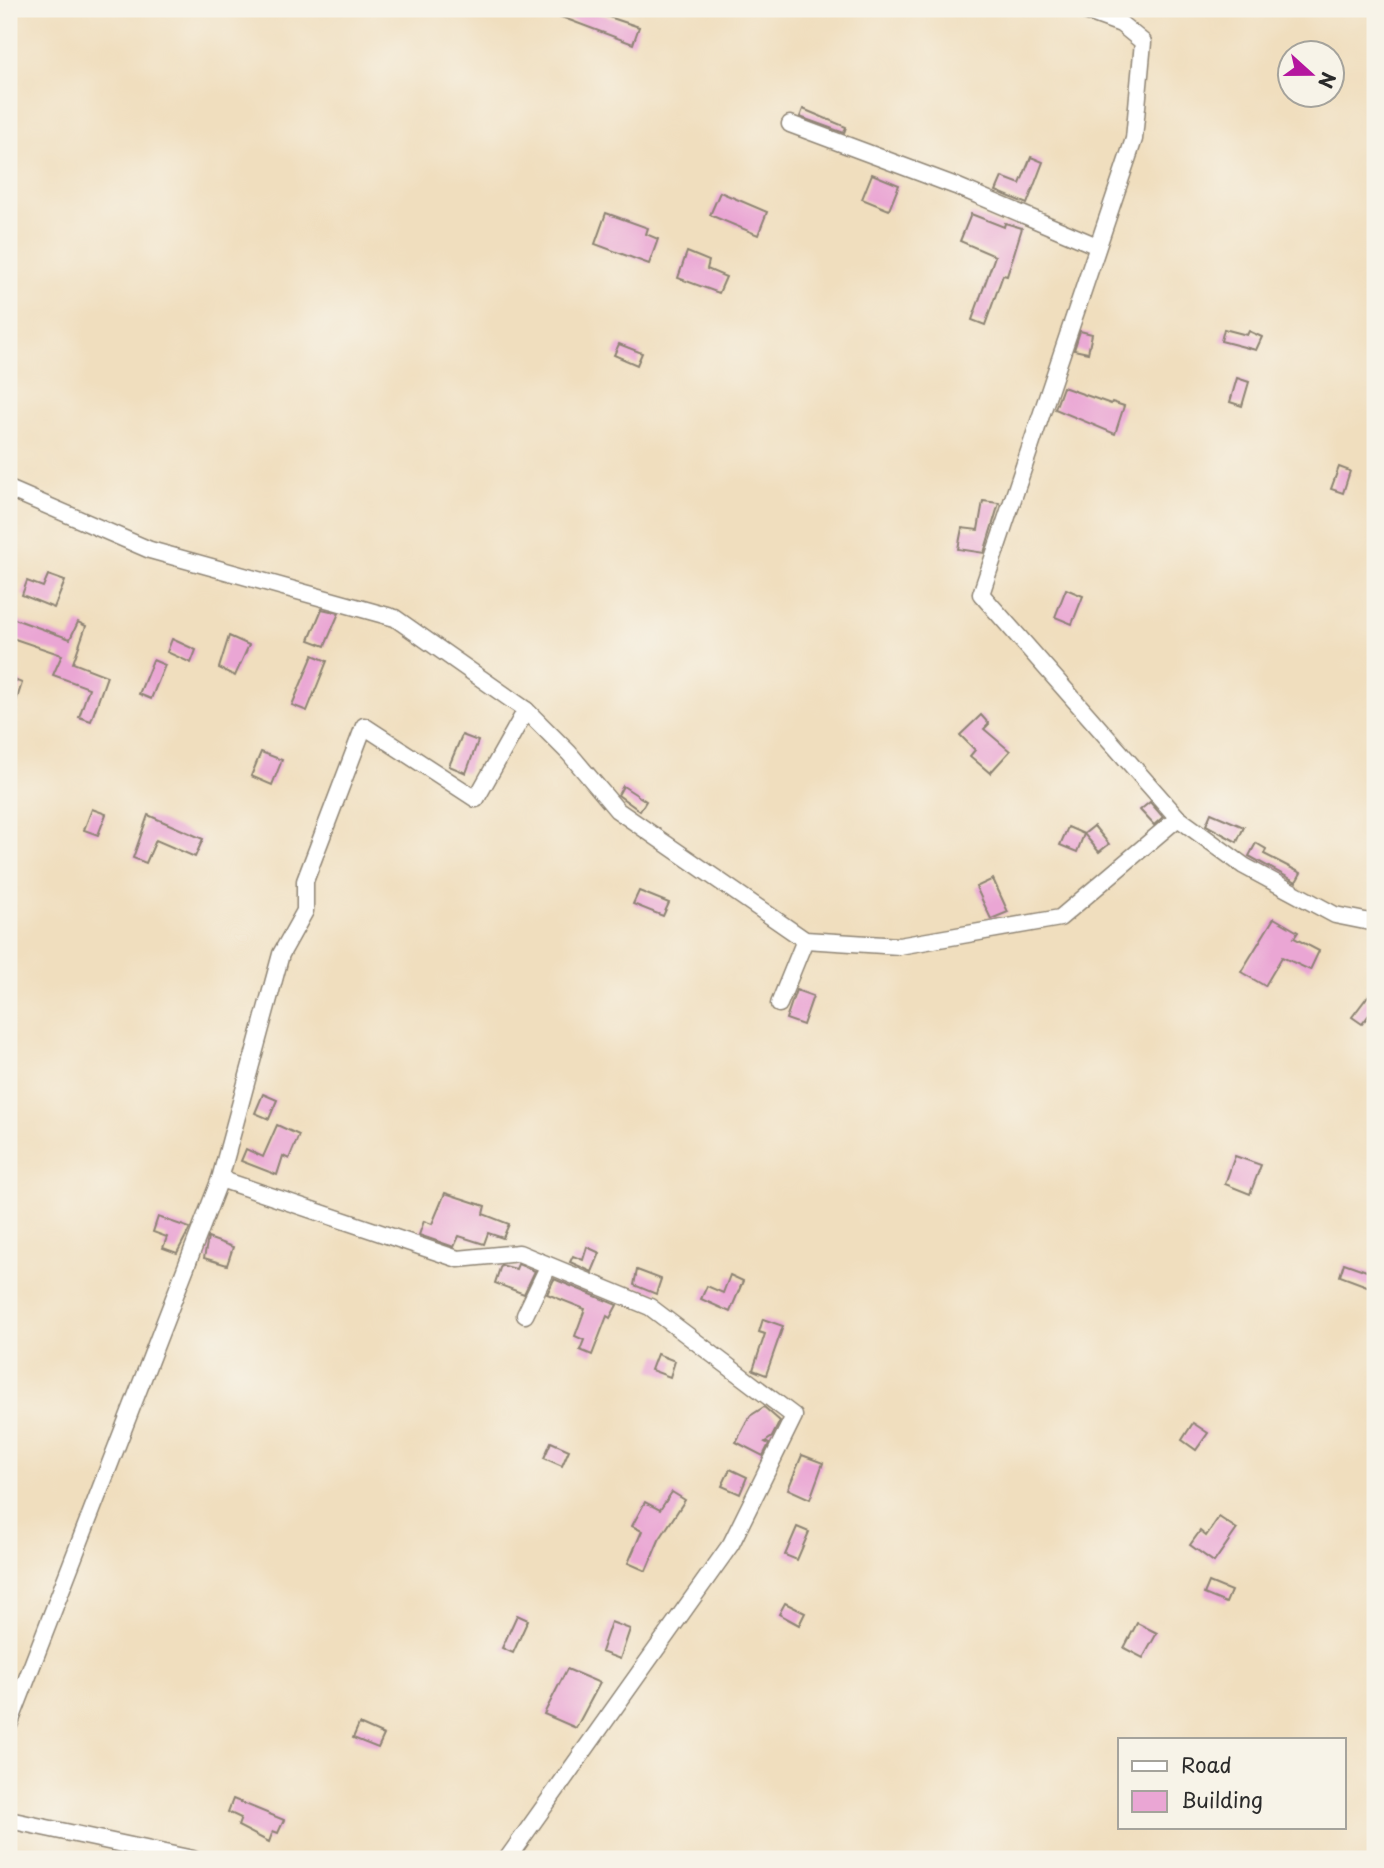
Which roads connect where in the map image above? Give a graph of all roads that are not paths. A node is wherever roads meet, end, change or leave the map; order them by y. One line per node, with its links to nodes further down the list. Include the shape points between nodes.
1 (1080, 9): 3 (street, via 1121,24 1143,42 1134,139)
2 (790, 124): 3 (street, via 956,186)
3 (1097, 246): 6 (street, via 981,594)
4 (9, 489): 5 (street, via 150,550 396,618)
5 (526, 710): 8 (street, via 617,810); 10 (street, via 476,799 365,726 305,881 304,911 281,954)
6 (1178, 818): 7 (street, via 1244,866 1335,915); 8 (street, via 1060,918 899,946)
7 (1375, 923)
8 (805, 940): 9 (street)
9 (779, 1004)
10 (220, 1179): 11 (street, via 458,1259 519,1253); 13 (street)
11 (548, 1267): 12 (street); 16 (street, via 650,1307 794,1416 731,1544)
12 (525, 1315)
13 (9, 1725)
14 (9, 1820): 15 (street)
15 (192, 1859)
16 (507, 1859)

